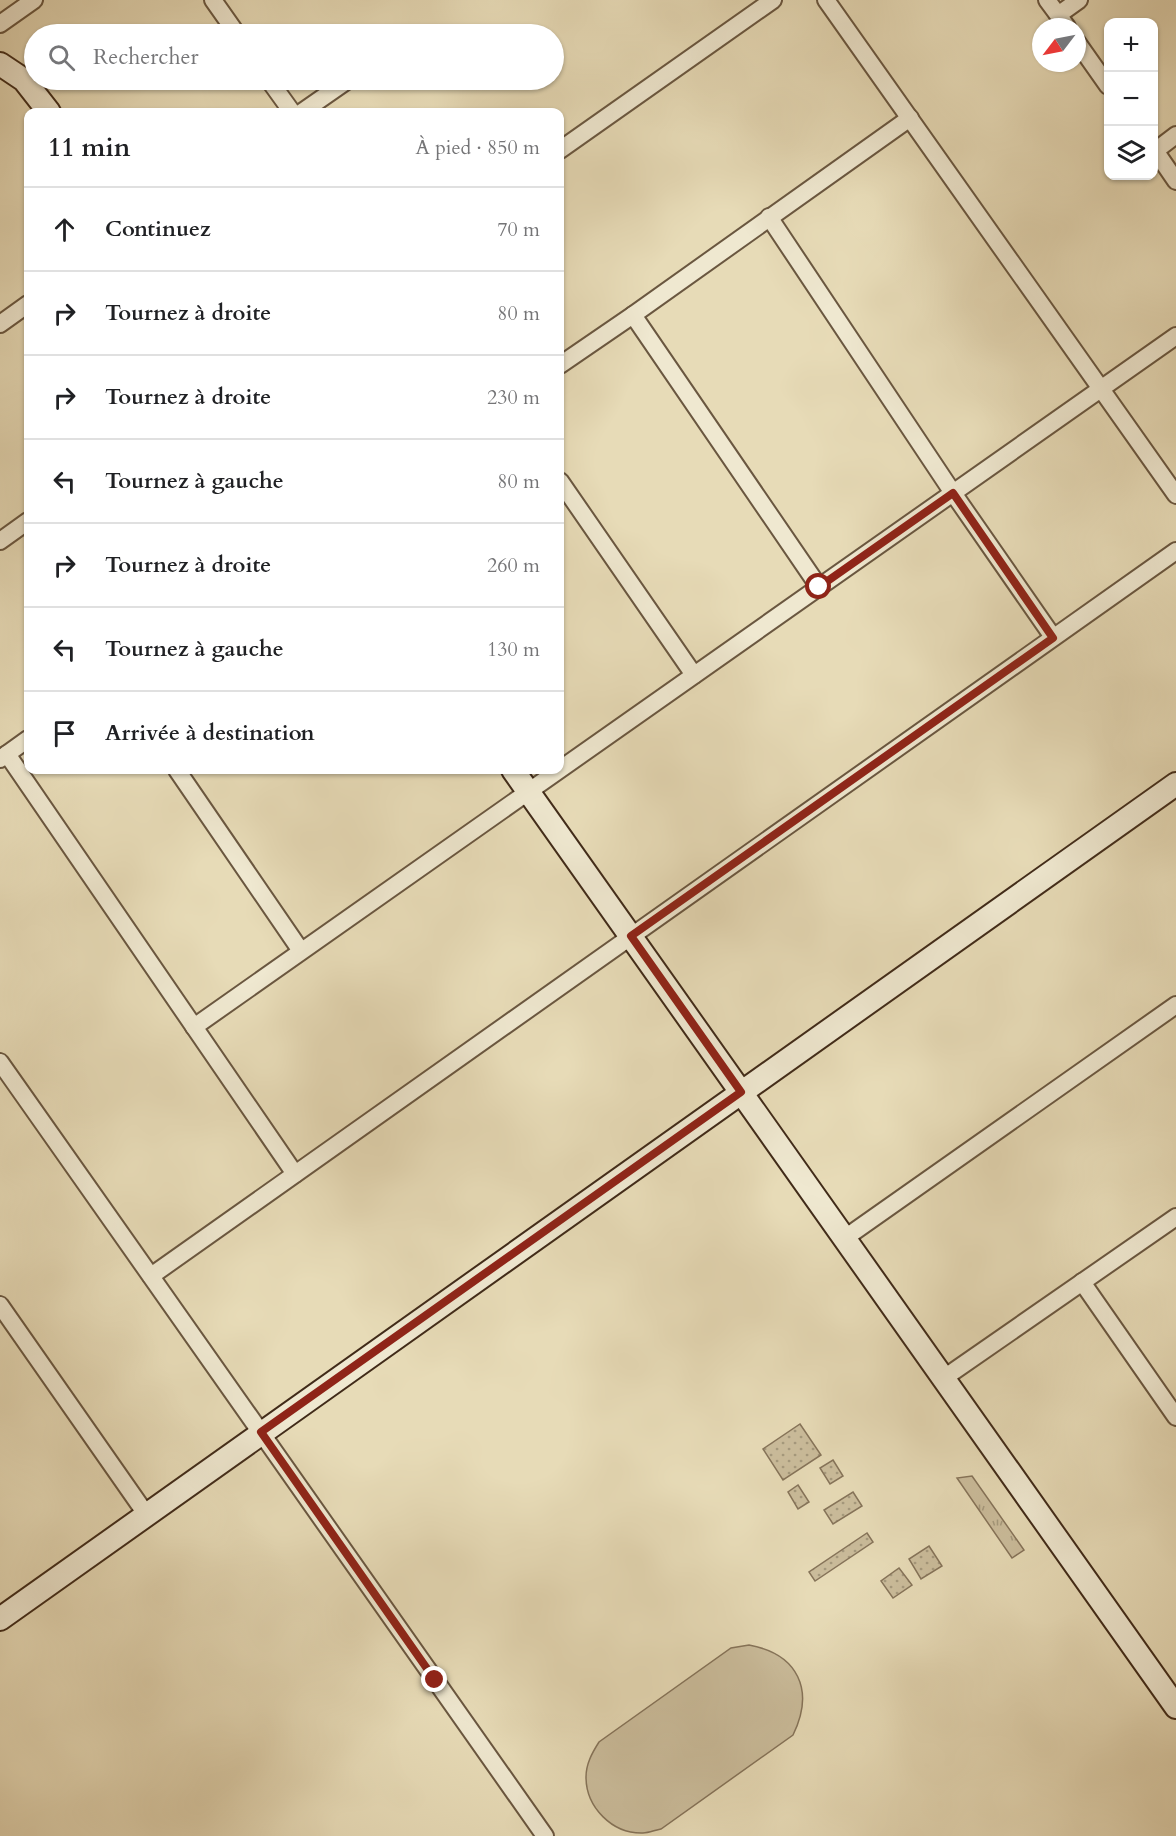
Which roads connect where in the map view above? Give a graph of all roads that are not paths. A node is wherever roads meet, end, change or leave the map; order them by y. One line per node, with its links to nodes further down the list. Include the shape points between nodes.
1 (34, 0): 9 (street)
2 (213, 0): 10 (street)
3 (773, 0): 23 (street)
4 (826, 0): 21 (street)
5 (1047, 0): 7 (street)
6 (1079, 0): 8 (street)
7 (1060, 18)
8 (1064, 18)
9 (0, 24)
10 (230, 24)
11 (1086, 55): 14 (street)
12 (0, 64): 13 (street)
13 (24, 80)
14 (1104, 80)
15 (32, 90): 18 (street)
16 (276, 90): 19 (street)
17 (334, 90): 20 (street)
18 (46, 108)
19 (289, 108)
20 (308, 108)
21 (910, 118): 27 (street); 33 (street)
22 (1176, 135): 24 (street)
23 (564, 147)
24 (1158, 147)
25 (1158, 156): 26 (street)
26 (1176, 181)
27 (769, 217): 29 (street); 35 (street)
28 (24, 307): 30 (street)
29 (633, 315): 32 (street); 40 (street)
30 (0, 324)
31 (1176, 336): 33 (street)
32 (564, 362)
33 (1101, 389): 35 (street); 36 (street)
34 (564, 487): 42 (street)
35 (953, 493): 40 (street); 41 (street)
36 (1176, 495)
37 (24, 524): 38 (street)
38 (0, 541)
39 (1176, 551): 41 (street)
40 (819, 587): 42 (street)
41 (1053, 638): 51 (street)
42 (694, 675): 45 (street)
43 (24, 742): 44 (street)
44 (4, 756): 54 (street)
45 (564, 766)
46 (180, 774): 52 (street)
47 (516, 774): 50 (street)
48 (553, 774): 50 (street)
49 (1176, 784): 56 (street)
50 (529, 791): 51 (street); 52 (street)
51 (631, 936): 56 (street); 57 (street)
52 (301, 951): 54 (street)
53 (1176, 1005): 59 (street)
54 (194, 1027): 57 (street)
55 (0, 1062): 60 (street)
56 (741, 1092): 59 (street); 65 (street)
57 (295, 1174): 60 (street)
58 (1176, 1217): 61 (street)
59 (845, 1238): 63 (street)
60 (151, 1276): 65 (street)
61 (1082, 1282): 63 (street); 64 (street)
62 (0, 1305): 66 (street)
63 (944, 1378): 68 (street)
64 (1176, 1417)
65 (261, 1432): 66 (street); 69 (street)
66 (146, 1514): 67 (street)
67 (0, 1620)
68 (1176, 1707)
69 (545, 1836)

